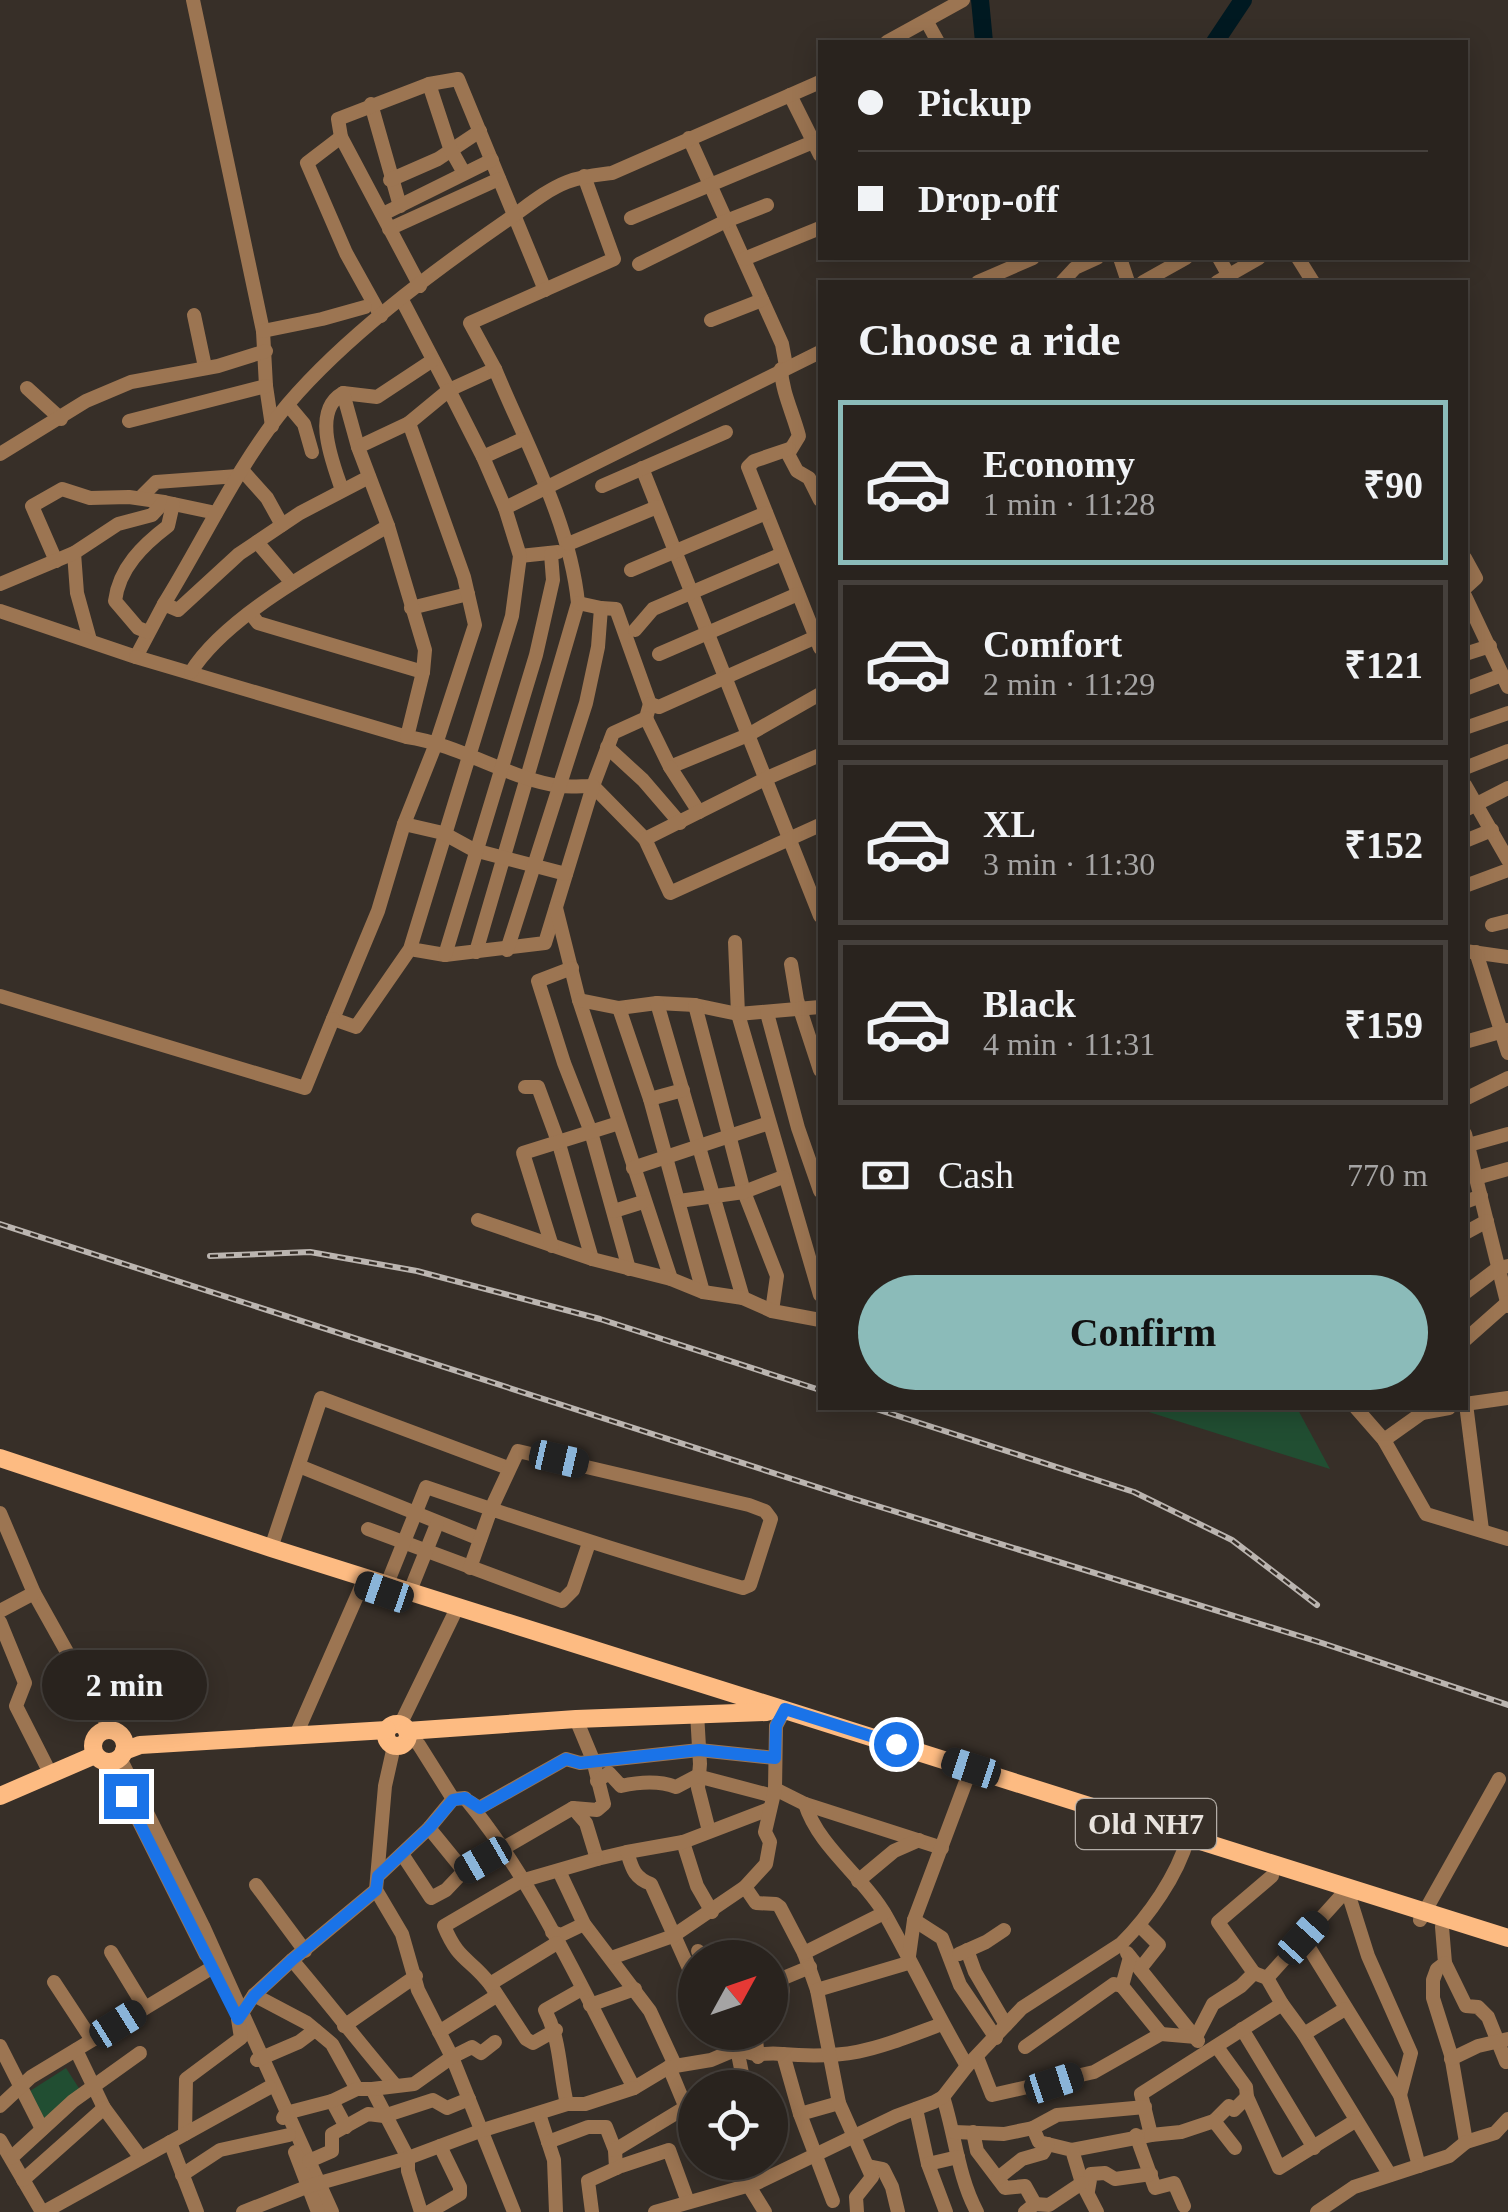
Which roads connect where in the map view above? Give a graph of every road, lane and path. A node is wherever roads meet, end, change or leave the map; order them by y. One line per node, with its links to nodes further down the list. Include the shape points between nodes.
1 (194, 0): 47 (street)
2 (963, 0): 3 (street)
3 (927, 22): 4 (street); 5 (street)
4 (892, 40)
5 (937, 40)
6 (818, 83): 8 (street)
7 (429, 84): 9 (street); 10 (street, via 458,79); 13 (street)
8 (790, 95): 12 (street); 14 (street)
9 (371, 104): 11 (street, via 338,119); 18 (street)
10 (480, 131): 13 (street); 15 (street)
11 (341, 138): 23 (street); 45 (street, via 307,163)
12 (689, 138): 17 (street, via 612,173); 20 (street)
13 (450, 148): 16 (street); 18 (street)
14 (817, 148): 20 (street)
15 (492, 160): 16 (street); 19 (street)
16 (464, 173): 21 (street)
17 (584, 176): 24 (street); 40 (street, via 614,260)
18 (390, 180): 21 (street)
19 (499, 180): 24 (street); 28 (street)
20 (710, 183): 25 (street); 26 (street)
21 (400, 206): 23 (street)
22 (767, 206): 26 (street)
23 (383, 214): 28 (street)
24 (515, 214): 39 (street); 40 (street)
25 (631, 218)
26 (726, 221): 29 (street); 34 (street)
27 (818, 229): 29 (street)
28 (389, 230): 39 (street)
29 (744, 259): 42 (street)
30 (1028, 260): 36 (street)
31 (1093, 260): 37 (street)
32 (1182, 260): 38 (street)
33 (1256, 260): 35 (street)
34 (640, 264)
35 (1223, 279)
36 (983, 280)
37 (1064, 280)
38 (1146, 280)
39 (420, 286): 41 (street)
40 (545, 290): 53 (street, via 470,323)
41 (402, 300): 45 (street); 50 (street)
42 (762, 300): 46 (street); 52 (street, via 782,344)
43 (365, 307): 47 (street)
44 (194, 315): 51 (street)
45 (382, 316): 58 (street)
46 (711, 320)
47 (263, 330): 48 (street)
48 (266, 351): 51 (street); 54 (street)
49 (818, 353): 52 (street)
50 (433, 360): 56 (street); 57 (street, via 377,397)
51 (205, 367): 59 (street, via 131,382)
52 (784, 368): 66 (street, via 782,389 799,436); 74 (street)
53 (495, 369): 56 (street); 64 (street)
54 (266, 386): 60 (street); 62 (street)
55 (26, 388): 59 (street)
56 (449, 390): 61 (street); 69 (street)
57 (343, 393): 65 (street); 75 (street, via 328,411 328,449)
58 (288, 405): 62 (street); 67 (street, via 305,425)
59 (60, 419): 68 (street)
60 (129, 421)
61 (409, 423): 65 (street); 99 (street)
62 (272, 427): 71 (street)
63 (726, 432): 70 (street)
64 (524, 439): 69 (street); 74 (street)
65 (358, 447): 72 (street)
66 (788, 449): 76 (street); 82 (street, via 748,467)
67 (312, 452)
68 (0, 454)
69 (483, 457): 79 (street)
70 (642, 468): 73 (street); 80 (street)
71 (240, 473): 77 (street, via 156,482); 81 (street); 83 (street, via 267,498)
72 (369, 477): 75 (street); 84 (street)
73 (602, 486)
74 (545, 488): 79 (street); 86 (street)
75 (342, 490): 83 (street)
76 (818, 496)
77 (140, 498): 78 (street); 92 (street, via 90,498 62,489 34,503)
78 (168, 503): 81 (street); 88 (street, via 118,524); 110 (street, via 168,526 142,545 117,585 115,600)
79 (505, 508): 91 (street)
80 (658, 508): 86 (street); 87 (street)
81 (216, 513): 102 (street)
82 (766, 513): 87 (street); 90 (street)
83 (282, 525): 85 (street)
84 (388, 526): 95 (street); 104 (street)
85 (257, 542): 95 (street); 102 (street, via 178,610)
86 (569, 546): 89 (street); 103 (street)
87 (676, 552): 94 (street); 98 (street)
88 (74, 554): 92 (street); 112 (street)
89 (551, 554): 91 (street); 134 (street, via 553,580 536,655)
90 (782, 554): 98 (street); 100 (street)
91 (520, 556): 132 (street, via 512,616)
92 (56, 561): 96 (street)
93 (1468, 563): 97 (street, via 1476,578)
94 (630, 570)
95 (292, 583): 107 (street)
96 (0, 584)
97 (1468, 585)
98 (693, 592): 109 (street, via 650,611); 111 (street)
99 (468, 594): 104 (street); 129 (street, via 475,625)
100 (798, 594): 108 (street); 111 (street)
101 (1468, 602): 114 (street)
102 (164, 604): 110 (street)
103 (578, 604): 105 (street); 137 (street)
104 (412, 608): 119 (street, via 425,650)
105 (601, 608): 124 (street, via 616,609); 139 (street, via 586,704)
106 (0, 611): 112 (street)
107 (251, 614): 118 (street, via 204,652); 119 (street, via 258,623)
108 (815, 619): 113 (street)
109 (635, 630)
110 (148, 632): 117 (street)
111 (707, 633): 116 (street); 120 (street)
112 (90, 640): 117 (street)
113 (818, 643): 120 (street)
114 (1490, 646): 115 (street); 121 (street)
115 (1468, 653)
116 (660, 654)
117 (136, 656): 118 (street)
118 (191, 672): 127 (street)
119 (423, 672): 127 (street)
120 (725, 679): 124 (street); 128 (street)
121 (1505, 681): 122 (street)
122 (1468, 688)
123 (818, 695): 128 (street)
124 (648, 711): 130 (street, via 613,733); 135 (street)
125 (1508, 712): 126 (street)
126 (1468, 727)
127 (407, 736): 129 (street)
128 (748, 736): 135 (street); 138 (street)
129 (437, 742): 132 (street); 145 (street)
130 (608, 747): 140 (street); 144 (street)
131 (1508, 751): 136 (street)
132 (471, 754): 134 (street); 148 (street)
133 (818, 756): 138 (street)
134 (500, 767): 137 (street); 152 (street)
135 (670, 767): 143 (street)
136 (1468, 767)
137 (530, 777): 139 (street); 153 (street)
138 (767, 778): 143 (street); 150 (street)
139 (558, 786): 140 (street); 155 (street)
140 (592, 786): 149 (street); 157 (street)
141 (1508, 788): 142 (street)
142 (1471, 808): 147 (street)
143 (699, 812): 144 (street)
144 (680, 823): 149 (street)
145 (404, 824): 148 (street); 181 (street, via 378,912)
146 (818, 826): 150 (street)
147 (1492, 830): 151 (street); 154 (street)
148 (443, 833): 152 (street); 164 (street)
149 (645, 839): 150 (street, via 670,894)
150 (790, 840): 160 (street)
151 (1468, 840)
152 (474, 850): 153 (street); 168 (street)
153 (502, 858): 155 (street); 167 (street)
154 (1508, 860)
155 (534, 868): 157 (street); 165 (street)
156 (1508, 870): 158 (street)
157 (566, 874): 159 (street)
158 (1468, 885)
159 (556, 908): 165 (street, via 546,943); 171 (street)
160 (818, 911)
161 (1508, 921): 162 (street)
162 (1492, 925)
163 (735, 942): 180 (street)
164 (410, 948): 168 (street); 181 (street, via 356,1027)
165 (506, 950): 167 (street)
166 (1471, 951): 169 (street); 182 (street)
167 (476, 952): 168 (street)
168 (445, 955)
169 (1508, 957)
170 (791, 964): 178 (street)
171 (572, 968): 173 (street); 193 (street, via 538,981)
172 (0, 996): 181 (street, via 305,1088)
173 (580, 1000): 177 (street); 191 (street)
174 (657, 1003): 175 (street); 177 (street); 188 (street)
175 (695, 1005): 180 (street); 195 (street)
176 (818, 1007): 178 (street)
177 (620, 1008): 190 (street)
178 (800, 1008): 179 (street); 185 (street)
179 (767, 1013): 180 (street); 205 (street)
180 (738, 1014): 192 (street)
181 (333, 1018)
182 (1504, 1031): 183 (street); 184 (street)
183 (1468, 1041)
184 (1508, 1054)
185 (818, 1064)
186 (1508, 1078): 189 (street)
187 (526, 1087): 197 (street, via 538,1087)
188 (682, 1090): 190 (street); 198 (street)
189 (1468, 1098)
190 (650, 1099): 200 (street)
191 (620, 1123): 193 (street); 201 (street)
192 (769, 1124): 195 (street); 203 (street)
193 (591, 1132): 197 (street); 212 (street)
194 (1508, 1134): 196 (street)
195 (730, 1136): 198 (street); 206 (street)
196 (1468, 1142)
197 (558, 1144): 216 (street, via 523,1153); 217 (street)
198 (698, 1145): 200 (street); 207 (street)
199 (1468, 1149): 204 (street)
200 (664, 1158): 201 (street); 209 (street)
201 (633, 1168): 211 (street)
202 (1508, 1169): 204 (street)
203 (783, 1177): 206 (street); 221 (street)
204 (1476, 1178): 208 (street)
205 (818, 1185)
206 (744, 1192): 207 (street); 226 (street, via 777,1276)
207 (714, 1196): 209 (street); 224 (street)
208 (1481, 1196): 210 (street); 214 (street)
209 (680, 1201): 223 (street)
210 (1468, 1201)
211 (643, 1202): 212 (street); 220 (street)
212 (614, 1211): 219 (street)
213 (478, 1220): 216 (street)
214 (1487, 1221): 215 (street); 218 (street)
215 (1468, 1231)
216 (552, 1246): 217 (street)
217 (592, 1260): 219 (street)
218 (1503, 1267): 222 (street); 225 (street)
219 (628, 1268): 220 (street)
220 (671, 1279): 223 (street)
221 (818, 1288)
222 (1468, 1291)
223 (703, 1292): 224 (street)
224 (743, 1298): 226 (street)
225 (1508, 1304): 228 (street)
226 (772, 1311): 227 (street)
227 (818, 1320)
228 (1468, 1337)
229 (1508, 1398): 230 (street)
230 (1468, 1404)
231 (1358, 1410): 234 (street)
232 (1420, 1410): 234 (street)
233 (1467, 1410): 244 (street)
234 (1384, 1440): 244 (street, via 1426,1514)
235 (0, 1458): 249 (main road)
236 (298, 1466): 237 (street, via 321,1398); 241 (street); 249 (street)
237 (508, 1468): 239 (street); 248 (street, via 521,1450 749,1505 771,1519 750,1585 743,1588)
238 (0, 1470): 252 (main road)
239 (490, 1509): 241 (street, via 426,1487); 245 (street); 248 (street)
240 (0, 1513): 255 (street)
241 (414, 1515): 242 (street); 247 (street)
242 (436, 1524): 245 (street); 250 (street)
243 (368, 1529): 247 (street)
244 (1482, 1530): 246 (street)
245 (480, 1539): 251 (street)
246 (1508, 1539)
247 (402, 1542): 250 (street); 253 (street)
248 (590, 1543): 251 (street, via 573,1590 562,1600)
249 (271, 1548): 252 (main road)
250 (424, 1550): 251 (street); 254 (street)
251 (470, 1568)
252 (364, 1581): 253 (main road); 257 (main road); 265 (street)
253 (387, 1584): 254 (main road)
254 (410, 1591): 257 (main road)
255 (34, 1593): 256 (street); 266 (street)
256 (0, 1610)
257 (456, 1610): 260 (main road); 264 (street)
258 (0, 1622): 259 (street, via 25,1683)
259 (16, 1706): 261 (street); 270 (street)
260 (778, 1712): 262 (main road); 268 (street); 271 (main road)
261 (0, 1713)
262 (697, 1713): 263 (main road); 267 (street)
263 (576, 1719): 264 (main road); 269 (street)
264 (399, 1733): 265 (main road); 278 (street); 296 (street, via 385,1786)
265 (296, 1735): 266 (main road)
266 (113, 1746): 270 (main road); 276 (main road); 323 (street); 338 (street)
267 (699, 1750): 268 (street); 269 (street); 272 (street)
268 (775, 1758): 277 (street)
269 (593, 1760): 274 (street); 278 (street, via 566,1759 480,1808)
270 (46, 1765): 275 (main road)
271 (969, 1773): 285 (main road, old NH7); 286 (street)
272 (697, 1776): 274 (street, via 676,1787 621,1786 609,1773); 277 (street); 282 (street)
273 (1498, 1779): 302 (street)
274 (597, 1781): 280 (street, via 604,1804 597,1810)
275 (0, 1788)
276 (0, 1796)
277 (772, 1798): 279 (street); 282 (street); 298 (street, via 766,1864)
278 (459, 1799): 281 (street); 287 (street)
279 (805, 1804): 283 (street); 295 (street)
280 (573, 1808): 287 (street); 290 (street, via 586,1823)
281 (429, 1828): 289 (street); 291 (street)
282 (708, 1831): 284 (street)
283 (918, 1840): 286 (street); 295 (street)
284 (683, 1842): 288 (street); 300 (street)
285 (1187, 1843): 293 (main road, old NH7); 302 (main road, Old NH7); 305 (street)
286 (942, 1848): 303 (street)
287 (502, 1849): 291 (street); 294 (street)
288 (627, 1852): 290 (street); 308 (street, via 639,1880 651,1884)
289 (402, 1854): 291 (street, via 431,1898); 296 (street)
290 (597, 1859): 292 (street)
291 (464, 1870)
292 (559, 1871): 294 (street); 304 (street)
293 (1272, 1876): 299 (main road, old NH7); 326 (street, via 1218,1922)
294 (521, 1881): 309 (street); 331 (street, via 444,1926 462,1960)
295 (858, 1881): 301 (street)
296 (377, 1883): 316 (street); 325 (street)
297 (256, 1885): 316 (street)
298 (745, 1887): 300 (street); 320 (street, via 756,1904 778,1905)
299 (1345, 1898): 302 (main road, old NH7); 310 (street); 379 (street, via 1411,2052)
300 (712, 1912): 308 (street)
301 (884, 1914): 320 (street); 321 (street)
302 (1422, 1915): 306 (main road, old NH7); 311 (main road, Old NH7)
303 (914, 1920): 319 (street, via 942,1938); 321 (street)
304 (584, 1924): 309 (street); 318 (street)
305 (1139, 1925): 317 (street); 317 (street, via 1159,1945)
306 (1442, 1927): 313 (main road, old NH7); 322 (street)
307 (1004, 1930): 314 (street)
308 (673, 1936): 312 (street); 318 (street)
309 (554, 1937): 329 (street); 331 (street)
310 (1303, 1938): 326 (street); 337 (street)
311 (1508, 1938)
312 (678, 1946)
313 (1508, 1947)
314 (967, 1950): 319 (street); 340 (street)
315 (111, 1952): 336 (street)
316 (298, 1955): 333 (street); 341 (street)
317 (1130, 1957): 328 (street); 340 (street, via 1022,2008); 348 (street)
318 (610, 1958): 330 (street)
319 (950, 1959): 349 (street)
320 (807, 1960): 324 (street); 332 (street)
321 (908, 1963): 332 (street); 339 (street)
322 (1444, 1963): 351 (street, via 1466,2006 1478,2007); 365 (street, via 1432,1998)
323 (213, 1967): 336 (street); 338 (street)
324 (788, 1975)
325 (416, 1976): 341 (street); 345 (street)
326 (1260, 1976): 334 (street); 348 (street, via 1213,2004)
327 (54, 1982): 350 (street)
328 (1122, 1986): 346 (street); 354 (street, via 1114,1984)
329 (582, 1988): 335 (street); 344 (street, via 544,2010)
330 (635, 1989): 335 (street); 368 (street)
331 (493, 1990): 344 (street, via 526,2039 533,2043); 345 (street)
332 (818, 1990): 363 (street)
333 (254, 1996): 338 (street); 343 (street)
334 (1282, 2004): 342 (street); 347 (street)
335 (590, 2005): 376 (street)
336 (145, 2008): 350 (street)
337 (1345, 2009): 347 (street); 379 (street)
338 (240, 2017): 364 (street); 406 (street, via 241,2038 186,2079)
339 (942, 2024): 363 (street); 366 (street)
340 (1006, 2025): 349 (street)
341 (344, 2026): 372 (street)
342 (1242, 2029): 358 (street); 369 (street)
343 (315, 2030): 364 (street); 377 (street)
344 (556, 2030): 385 (street)
345 (439, 2032): 361 (street)
346 (1161, 2034): 348 (street); 366 (street, via 1094,2072 992,2094)
347 (1304, 2034): 396 (street)
348 (1196, 2037): 358 (street)
349 (996, 2038): 366 (street)
350 (92, 2040): 355 (street)
351 (1502, 2040): 365 (street); 367 (street)
352 (495, 2042): 361 (street, via 482,2052 472,2047)
353 (0, 2046): 374 (street)
354 (1025, 2047)
355 (76, 2050): 374 (street); 375 (street)
356 (733, 2050): 362 (street); 368 (street); 370 (street)
357 (757, 2050): 362 (street)
358 (1212, 2050): 378 (street); 387 (street, via 1140,2094)
359 (140, 2053): 375 (street)
360 (782, 2054): 362 (street); 363 (street); 392 (street)
361 (452, 2057): 372 (street, via 414,2084); 381 (street)
362 (758, 2057)
363 (832, 2058): 383 (street)
364 (259, 2059): 373 (street); 393 (street)
365 (1451, 2059): 413 (street)
366 (972, 2062): 380 (street)
367 (1506, 2062)
368 (672, 2066): 371 (street); 376 (street)
369 (1266, 2068): 378 (street); 417 (street)
370 (740, 2070)
371 (678, 2080)
372 (396, 2085): 377 (street)
373 (270, 2087): 393 (street); 406 (street)
374 (20, 2088): 386 (street); 402 (street)
375 (95, 2088): 388 (street); 402 (street)
376 (634, 2088): 384 (street)
377 (365, 2089): 382 (street); 394 (street)
378 (1246, 2092): 397 (street); 417 (street, via 1279,2168)
379 (1400, 2095): 428 (street)
380 (943, 2096): 389 (street); 404 (street)
381 (469, 2099): 394 (street, via 447,2108 432,2100); 403 (street)
382 (332, 2101): 393 (street); 399 (street)
383 (840, 2103): 392 (street); 409 (street)
384 (585, 2104): 385 (street); 400 (street)
385 (564, 2105): 390 (street); 398 (street)
386 (0, 2106)
387 (1144, 2107): 401 (street, via 1057,2115); 408 (street)
388 (104, 2108): 423 (street); 434 (street)
389 (916, 2109): 409 (street); 426 (street)
390 (539, 2114): 403 (street); 412 (street)
391 (678, 2114): 418 (street)
392 (800, 2114): 420 (street)
393 (284, 2115): 407 (street); 425 (street)
394 (384, 2116): 399 (street, via 368,2114); 424 (street)
395 (1508, 2119): 413 (street, via 1496,2133)
396 (1355, 2121): 417 (street); 432 (street)
397 (1214, 2122): 408 (street); 416 (street)
398 (564, 2126)
399 (346, 2127): 425 (street, via 330,2137 332,2151)
400 (588, 2127): 412 (street); 418 (street, via 608,2128)
401 (1033, 2128): 405 (street); 414 (street)
402 (42, 2129): 422 (street)
403 (480, 2131): 415 (street); 452 (street)
404 (954, 2132): 405 (street); 421 (street)
405 (973, 2132): 433 (street, via 977,2151)
406 (185, 2134): 411 (street)
407 (289, 2135): 431 (street, via 220,2150); 436 (street)
408 (1143, 2135): 419 (street); 430 (street)
409 (852, 2138): 420 (street); 427 (street)
410 (0, 2140): 422 (street)
411 (170, 2142): 423 (street); 431 (street)
412 (548, 2142): 453 (street)
413 (1466, 2142): 428 (street)
414 (1048, 2144): 419 (street); 433 (street)
415 (440, 2146): 424 (street); 451 (street, via 460,2194)
416 (1234, 2148)
417 (1314, 2148)
418 (615, 2150): 429 (street)
419 (1072, 2150): 438 (street)
420 (815, 2156): 437 (street); 440 (street)
421 (958, 2157): 426 (street); 442 (street)
422 (11, 2158): 434 (street)
423 (140, 2158): 445 (street)
424 (408, 2158): 436 (street); 450 (street)
425 (309, 2161): 436 (street)
426 (928, 2164): 460 (street)
427 (868, 2166): 458 (street, via 872,2178 856,2197); 459 (street, via 883,2169)
428 (1418, 2166): 432 (street)
429 (616, 2168): 441 (street, via 669,2150); 454 (street, via 588,2182)
430 (1150, 2174): 438 (street, via 1091,2174); 443 (street, via 1155,2188 1174,2183)
431 (182, 2175): 446 (street)
432 (1390, 2175): 462 (street, via 1354,2187)
433 (998, 2178): 444 (street, via 1005,2188 1025,2186)
434 (23, 2180): 445 (street)
435 (749, 2180): 437 (street)
436 (314, 2184): 447 (street); 448 (street); 449 (street)
437 (750, 2186): 439 (street); 457 (street)
438 (1084, 2188): 444 (street); 461 (street)
439 (719, 2193): 441 (street); 456 (street)
440 (833, 2201)
441 (688, 2202): 455 (street)
442 (974, 2206): 460 (street)
443 (1184, 2206)
444 (1030, 2208)
445 (43, 2212)
446 (196, 2212)
447 (243, 2212)
448 (318, 2212)
449 (332, 2212)
450 (421, 2212)
451 (430, 2212)
452 (514, 2212)
453 (556, 2212)
454 (592, 2212)
455 (660, 2212)
456 (724, 2212)
457 (766, 2212)
458 (857, 2212)
459 (898, 2212)
460 (946, 2212)
461 (1097, 2212)
462 (1317, 2212)

